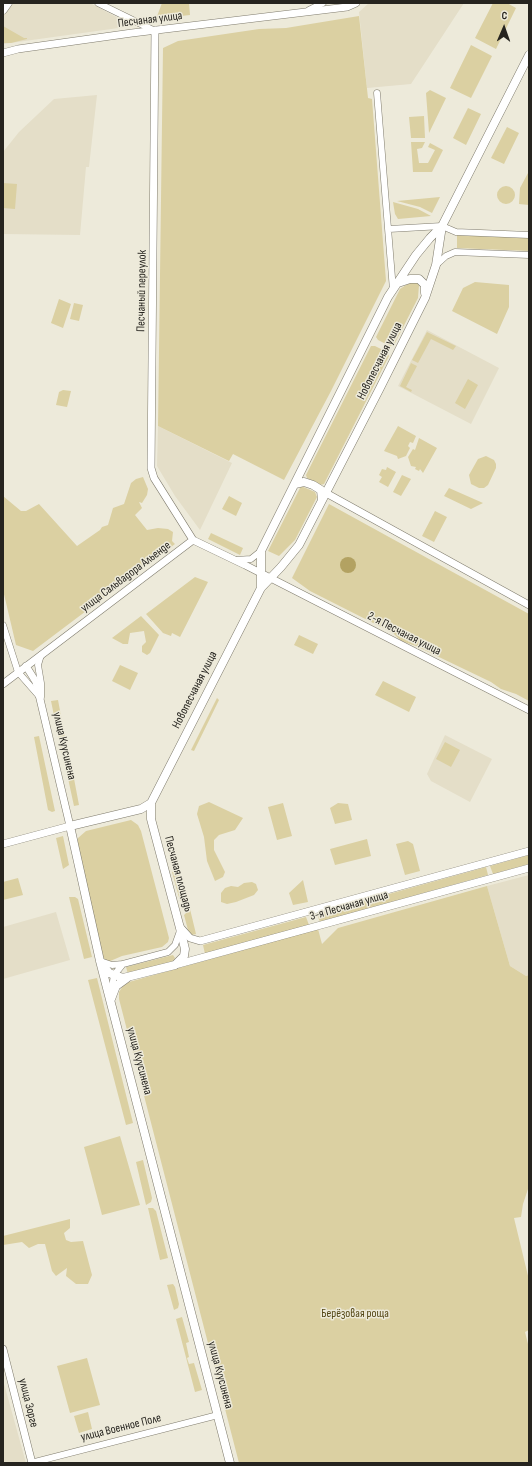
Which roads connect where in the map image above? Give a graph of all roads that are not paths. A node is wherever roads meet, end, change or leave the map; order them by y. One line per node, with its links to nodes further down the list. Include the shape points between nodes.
1 (8, 3): 5 (main road)
2 (98, 3): 7 (street)
3 (323, 3): 6 (street)
4 (356, 3): 6 (street, Песчаная улица, via 347,7)
5 (3, 10)
6 (307, 10): 7 (street, Песчаная улица)
7 (155, 30): 9 (street, Песчаная улица); 23 (street, Песчаный переулок, via 151,468 154,478)
8 (3, 47): 9 (street, Песчаная улица)
9 (18, 49): 10 (street, Песчаная улица)
10 (3, 53)
11 (529, 55): 13 (main road, Новопесчаная улица)
12 (377, 93): 14 (street)
13 (442, 226): 14 (street); 15 (street, via 456,232); 17 (main road, Новопесчаная улица); 18 (main road, Новопесчаная улица, via 416,255)
14 (389, 229): 18 (street)
15 (529, 235)
16 (529, 255): 17 (street, via 455,252)
17 (436, 265): 19 (main road, Новопесчаная улица)
18 (395, 287): 19 (main road, via 410,279 419,279 424,285); 20 (main road, Новопесчаная улица)
19 (425, 298): 21 (main road, Новопесчаная улица)
20 (295, 484): 22 (main road, via 304,482 321,490); 24 (main road, Новопесчаная улица)
21 (326, 493): 22 (main road, Новопесчаная улица); 29 (street)
22 (322, 501): 27 (main road, Новопесчаная улица, via 299,545)
23 (193, 540): 25 (street); 31 (street, улица Сальвадора Альенде)
24 (261, 551): 25 (street, via 251,559); 26 (main road, Новопесчаная улица)
25 (236, 560): 26 (street)
26 (262, 574): 27 (street); 28 (main road, Новопесчаная улица)
27 (270, 578): 28 (main road, Новопесчаная улица); 36 (street, 2-я Песчаная улица)
28 (261, 588): 37 (main road, Новопесчаная улица)
29 (529, 605)
30 (3, 625): 33 (street)
31 (42, 653): 32 (street, улица Сальвадора Альенде); 35 (street, via 38,665)
32 (26, 666): 33 (street, улица Сальвадора Альенде); 35 (street, улица Куусинена, via 34,676)
33 (18, 672): 34 (street, улица Сальвадора Альенде); 35 (street)
34 (3, 684)
35 (41, 699): 39 (street, улица Куусинена)
36 (529, 710)
37 (151, 803): 38 (main road); 40 (main road, Песчаная площадь)
38 (134, 810): 39 (main road); 40 (main road, Песчаная площадь, via 144,814)
39 (70, 826): 41 (street); 45 (main road, улица Куусинена)
40 (153, 827): 44 (main road, Песчаная площадь)
41 (3, 844)
42 (529, 851): 44 (street, 3-я Песчаная улица, via 200,941 190,938)
43 (529, 868): 47 (street, 3-я Песчаная улица)
44 (180, 928): 46 (street, Песчаная площадь, via 175,945 168,952); 47 (main road, Песчаная площадь, via 184,954)
45 (100, 961): 46 (street, Песчаная площадь, via 112,965); 48 (main road); 50 (main road, улица Куусинена)
46 (123, 964): 48 (street)
47 (175, 965): 49 (main road)
48 (114, 975): 49 (main road); 50 (street)
49 (127, 978): 50 (main road, via 116,986)
50 (111, 999): 52 (main road, улица Куусинена)
51 (3, 1349): 53 (street, улица Зорге)
52 (218, 1415): 53 (street, улица Военное Поле); 54 (main road, улица Куусинена)
53 (32, 1463)
54 (230, 1463)

